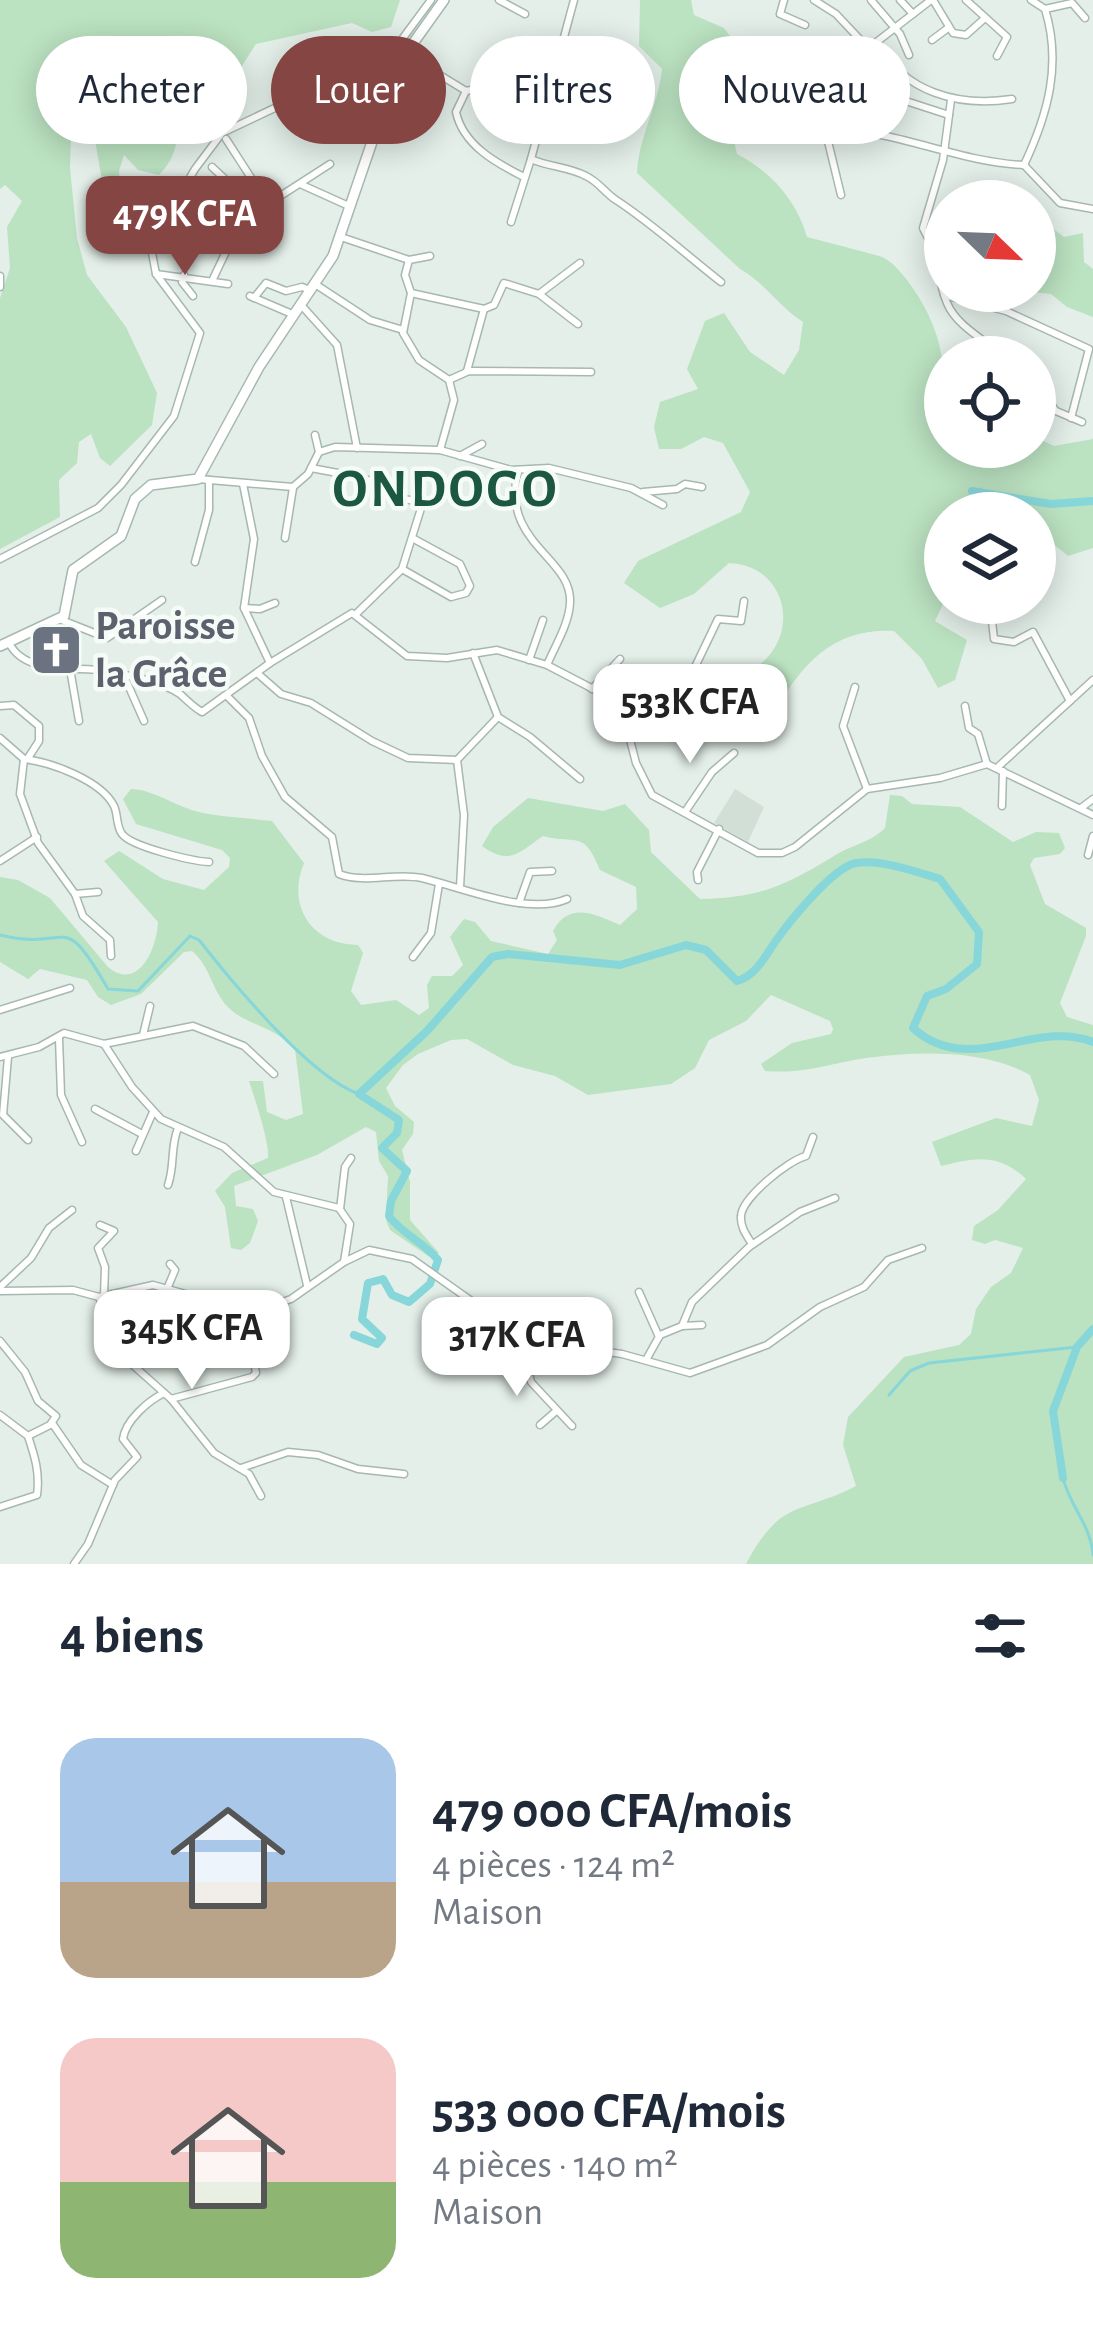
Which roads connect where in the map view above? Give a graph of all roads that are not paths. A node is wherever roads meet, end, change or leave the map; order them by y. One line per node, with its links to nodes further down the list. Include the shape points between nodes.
1 (431, 0): 56 (street, via 380,58 222,133 158,232)
2 (444, 0): 20 (street)
3 (499, 0): 13 (street)
4 (574, 0): 39 (street)
5 (784, 0): 17 (street, via 780,14)
6 (814, 0): 21 (street)
7 (871, 0): 18 (street)
8 (899, 0): 14 (street)
9 (932, 0): 14 (street); 19 (street)
10 (966, 0): 15 (street)
11 (1031, 0): 12 (street)
12 (1046, 9): 16 (street, via 1072,2); 41 (street, via 1051,94)
13 (525, 14)
14 (913, 14): 18 (street)
15 (985, 18): 19 (street, via 966,35); 25 (street, via 1007,37)
16 (1085, 18)
17 (805, 25)
18 (895, 27): 22 (street); 23 (street)
19 (948, 28): 24 (street)
20 (418, 36)
21 (857, 36)
22 (885, 36)
23 (900, 36)
24 (932, 40)
25 (998, 56)
26 (446, 79): 29 (street)
27 (910, 80): 31 (street)
28 (470, 90): 29 (street)
29 (466, 91): 43 (street, via 456,112 461,126 478,149)
30 (1012, 99): 31 (street)
31 (951, 100): 33 (street)
32 (910, 105): 33 (street)
33 (949, 115): 38 (street)
34 (910, 142): 38 (street)
35 (229, 144): 47 (street)
36 (373, 144): 48 (street)
37 (828, 144): 46 (street)
38 (944, 152): 41 (street); 44 (street)
39 (531, 159): 43 (street); 60 (street, via 602,185)
40 (330, 164): 45 (street)
41 (1024, 165): 49 (street, via 1060,203)
42 (212, 167): 50 (street)
43 (524, 177): 51 (street)
44 (936, 180)
45 (301, 184): 47 (street); 48 (street)
46 (841, 195)
47 (268, 204): 50 (street)
48 (351, 207): 52 (street)
49 (1093, 209)
50 (246, 218): 59 (street)
51 (511, 222)
52 (341, 236): 54 (street); 63 (street)
53 (430, 256): 54 (street)
54 (409, 260): 64 (street)
55 (580, 263): 65 (street)
56 (155, 274): 57 (street); 96 (street, via 200,334 174,416 98,508)
57 (184, 275): 59 (street); 66 (street)
58 (0, 276): 62 (street)
59 (213, 279): 61 (street)
60 (721, 282)
61 (228, 284)
62 (0, 287)
63 (312, 287): 67 (street); 67 (street, via 286,291 266,283 252,297); 72 (street)
64 (411, 292): 68 (street); 72 (street)
65 (539, 294): 68 (street, via 502,284); 71 (street)
66 (194, 296)
67 (296, 309): 82 (street, via 337,345); 88 (street)
68 (484, 309): 74 (street)
69 (955, 312): 73 (street)
70 (1008, 312): 78 (street, via 1090,349)
71 (578, 324)
72 (403, 330): 76 (street, via 419,360)
73 (977, 336)
74 (467, 371): 75 (street); 76 (street)
75 (591, 372)
76 (449, 380): 83 (street, via 454,400)
77 (1056, 411): 78 (street)
78 (1071, 418): 79 (street)
79 (1082, 422)
80 (315, 435): 84 (street)
81 (482, 444): 85 (street)
82 (357, 448): 83 (street); 84 (street)
83 (440, 450): 85 (street)
84 (319, 452): 86 (street)
85 (460, 456): 87 (street)
86 (310, 468): 90 (street); 95 (street, via 418,498)
87 (518, 471): 92 (street, via 549,468); 112 (street, via 512,495 520,521 570,595)
88 (203, 480): 89 (street); 97 (street, via 209,510); 104 (street, via 160,481 138,496 121,536 73,570)
89 (243, 484): 90 (street); 102 (street, via 254,539)
90 (292, 487): 94 (street)
91 (702, 487): 92 (street)
92 (640, 492): 93 (street)
93 (663, 506)
94 (285, 538)
95 (413, 539): 98 (street); 98 (street, via 460,565 470,586 451,597)
96 (0, 560)
97 (195, 562)
98 (402, 569): 103 (street)
99 (162, 600): 104 (street, via 107,638)
100 (744, 601): 123 (street, via 741,621 718,619 673,713)
101 (274, 603): 102 (street)
102 (244, 608): 111 (street)
103 (356, 614): 108 (street, via 407,656); 111 (street)
104 (58, 619): 107 (street)
105 (543, 620): 110 (street)
106 (992, 624): 120 (street, via 994,639 1014,642 1033,632)
107 (4, 645): 113 (street, via 33,662)
108 (473, 653): 110 (street); 124 (street)
109 (620, 659): 118 (street)
110 (529, 660): 112 (street)
111 (270, 663): 114 (street)
112 (547, 665): 118 (street)
113 (70, 669): 115 (street); 126 (street)
114 (256, 673): 119 (street); 130 (street, via 281,694 408,758)
115 (122, 676): 119 (street, via 176,692 200,712); 125 (street)
116 (1093, 680): 120 (street)
117 (855, 687): 134 (street, via 840,717)
118 (592, 689): 123 (street)
119 (228, 697): 148 (street, via 249,718 285,797 332,837 339,874)
120 (1070, 700): 132 (street)
121 (0, 706): 129 (street, via 14,705 40,726)
122 (964, 706): 131 (street)
123 (622, 716): 138 (street, via 651,793)
124 (498, 717): 130 (street); 133 (street)
125 (144, 721)
126 (80, 722)
127 (0, 738): 129 (street)
128 (734, 753): 138 (street)
129 (26, 759): 141 (street, via 20,794); 145 (street, via 107,796 127,838)
130 (453, 759): 149 (street, via 464,815)
131 (988, 764): 132 (street); 134 (street)
132 (1000, 769): 136 (street); 137 (street)
133 (580, 779)
134 (867, 789): 140 (street, via 777,854 752,850)
135 (1093, 799): 137 (street)
136 (1002, 806)
137 (1081, 808): 139 (street)
138 (685, 812): 140 (street)
139 (1093, 815)
140 (719, 829): 147 (street)
141 (38, 836): 144 (street); 151 (street, via 44,857)
142 (1093, 836): 143 (street)
143 (1088, 855)
144 (0, 861)
145 (209, 862)
146 (552, 872): 153 (street, via 530,872)
147 (698, 880)
148 (439, 884): 149 (street); 155 (street, via 431,933)
149 (460, 887): 153 (street)
150 (98, 892): 151 (street)
151 (75, 894): 154 (street, via 83,916 110,940)
152 (567, 899): 153 (street)
153 (519, 903)
154 (112, 956)
155 (412, 957)
156 (70, 988): 158 (street)
157 (150, 1006): 159 (street)
158 (0, 1010)
159 (143, 1035): 161 (street); 163 (street, via 203,1028 257,1054)
160 (59, 1038): 161 (street); 162 (street); 170 (street, via 61,1095)
161 (104, 1044): 165 (street)
162 (4, 1057): 169 (street, via 3,1114)
163 (274, 1074)
164 (95, 1109): 167 (street)
165 (153, 1112): 166 (street); 167 (street)
166 (178, 1128): 173 (street); 174 (street, via 224,1147)
167 (142, 1134): 171 (street)
168 (813, 1137): 179 (street, via 806,1156 778,1168 742,1208)
169 (28, 1140)
170 (82, 1142)
171 (136, 1151)
172 (351, 1158): 176 (street)
173 (168, 1185)
174 (286, 1197): 176 (street); 183 (street)
175 (835, 1198): 179 (street)
176 (340, 1209): 181 (street, via 350,1224)
177 (72, 1210): 184 (street)
178 (100, 1225): 187 (street, via 114,1231 98,1248)
179 (752, 1244): 189 (street, via 692,1302)
180 (922, 1248): 194 (street, via 889,1260 864,1287 736,1359 690,1372)
181 (344, 1262): 183 (street); 192 (street, via 369,1250 412,1259)
182 (170, 1264): 185 (street)
183 (307, 1286): 188 (street)
184 (0, 1289): 187 (street)
185 (167, 1289): 187 (street); 188 (street, via 223,1319)
186 (639, 1292): 191 (street)
187 (102, 1296): 195 (street, via 125,1358)
188 (246, 1315): 195 (street, via 256,1373)
189 (682, 1325): 190 (street); 191 (street)
190 (702, 1325)
191 (659, 1337): 194 (street)
192 (520, 1338): 194 (street); 196 (street, via 531,1382)
193 (0, 1341): 198 (street, via 38,1401 54,1410)
194 (646, 1360)
195 (168, 1396): 202 (street, via 214,1453); 204 (street, via 149,1401 124,1430 137,1457)
196 (555, 1412): 199 (street); 200 (street)
197 (0, 1415): 201 (street)
198 (52, 1423): 201 (street); 204 (street, via 81,1466)
199 (540, 1424)
200 (572, 1426)
201 (28, 1436): 206 (street, via 37,1496)
202 (240, 1468): 203 (street, via 288,1452); 205 (street)
203 (404, 1474)
204 (112, 1485): 207 (street)
205 (261, 1496)
206 (0, 1507)
207 (74, 1564)

